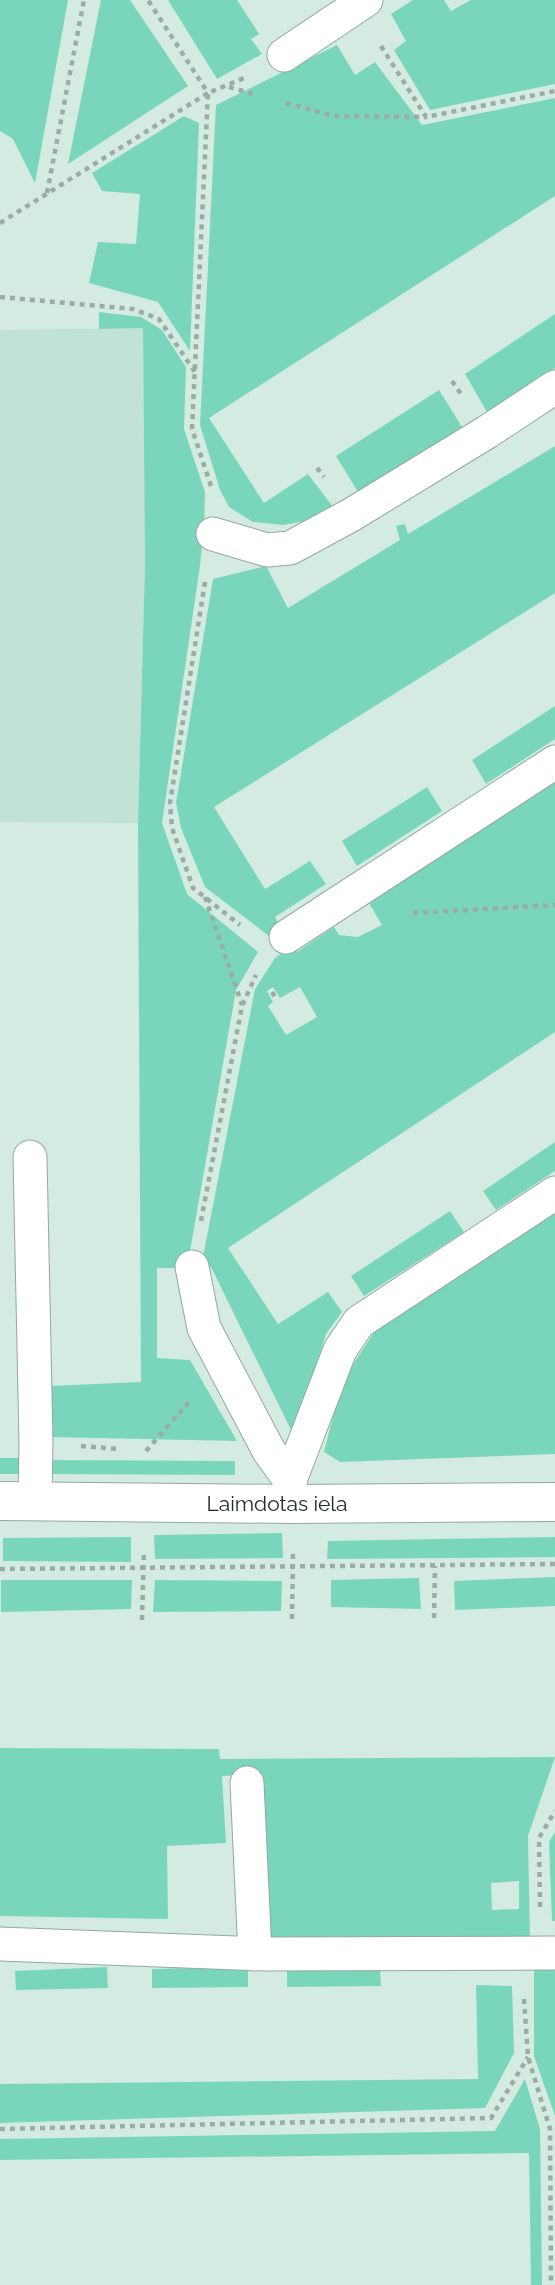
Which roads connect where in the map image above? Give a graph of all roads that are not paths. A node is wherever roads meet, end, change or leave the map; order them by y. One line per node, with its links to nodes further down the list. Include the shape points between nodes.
1 (362, 3): 2 (lane)
2 (284, 55)
3 (555, 387): 4 (lane, via 385,494 289,548 267,550)
4 (213, 534)
5 (555, 762): 6 (lane)
6 (286, 937)
7 (30, 1157): 11 (lane, via 36,1443)
8 (555, 1193): 10 (lane, via 359,1322 340,1350)
9 (192, 1267): 10 (lane, via 204,1328)
10 (291, 1492): 11 (street, Laimdotas iela, via 143,1501); 12 (street, Laimdotas iela)
11 (18, 1501)
12 (555, 1502)
13 (247, 1783): 16 (lane)
14 (0, 1944): 16 (lane)
15 (539, 1953): 16 (lane)
16 (254, 1954)

